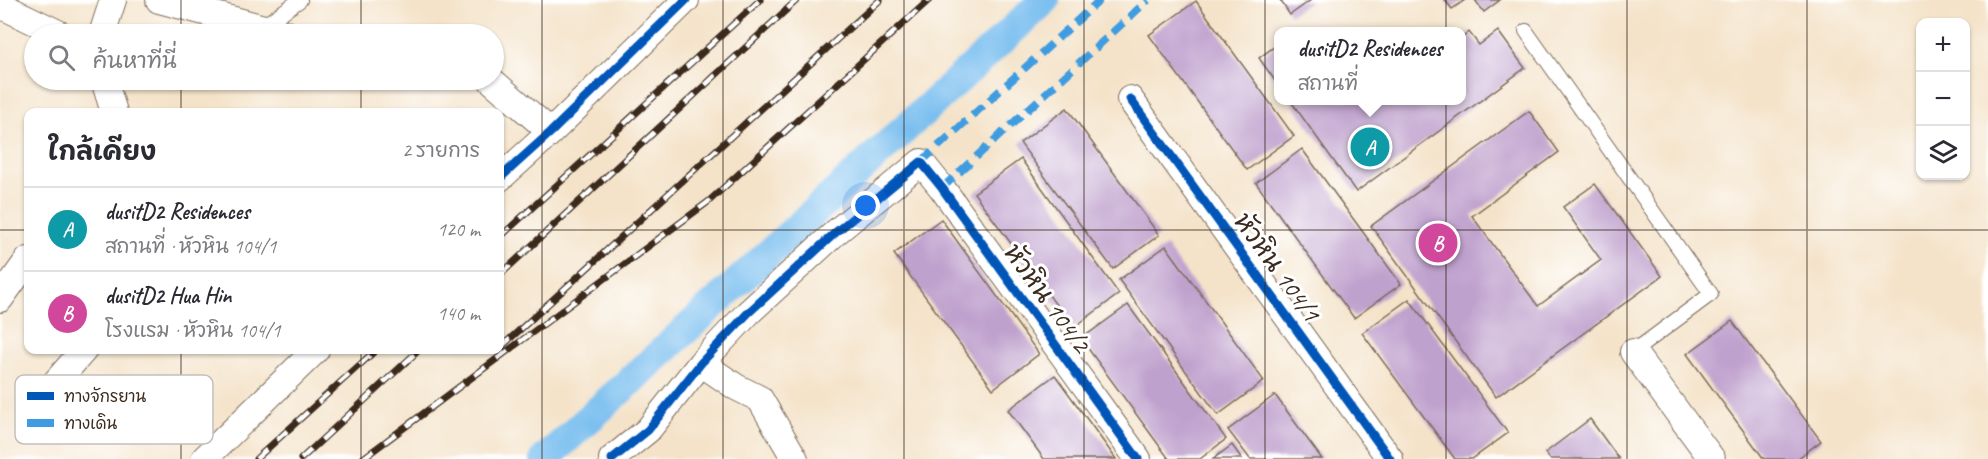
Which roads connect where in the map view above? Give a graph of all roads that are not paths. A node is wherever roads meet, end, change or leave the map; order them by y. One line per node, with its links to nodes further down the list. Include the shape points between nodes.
1 (113, 0): 7 (street)
2 (159, 0): 8 (street)
3 (300, 0): 9 (lane)
4 (679, 3): 15 (street)
5 (0, 5): 6 (street)
6 (39, 24)
7 (105, 24)
8 (250, 24)
9 (265, 24)
10 (1526, 31): 19 (lane, via 1711,294)
11 (107, 90): 14 (street)
12 (503, 90): 15 (street)
13 (1130, 99): 28 (street, หัวหิน 104/1)
14 (113, 108)
15 (551, 132): 16 (street)
16 (504, 174)
17 (24, 266): 18 (street)
18 (0, 299)
19 (1633, 352): 29 (street)
20 (80, 354): 23 (street)
21 (312, 354): 24 (street)
22 (701, 363): 25 (street, via 648,430); 26 (street, via 760,399); 27 (street, หัวหิน 104/2, via 747,313 921,162)
23 (62, 375)
24 (204, 459)
25 (612, 459)
26 (795, 459)
27 (1138, 459)
28 (1390, 459)
29 (1712, 459)

